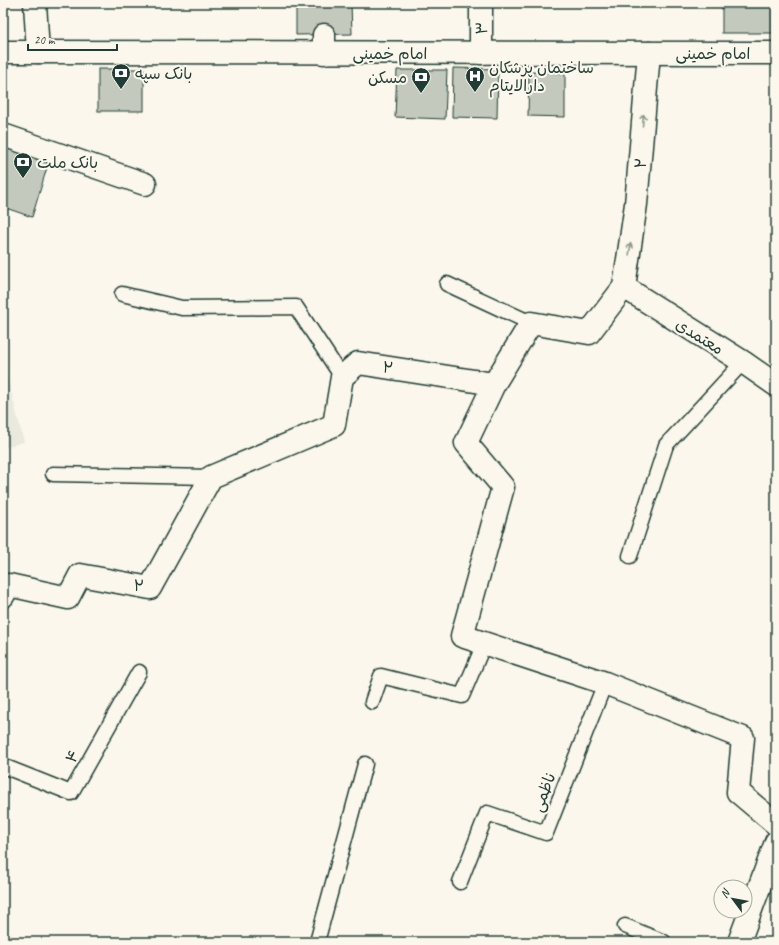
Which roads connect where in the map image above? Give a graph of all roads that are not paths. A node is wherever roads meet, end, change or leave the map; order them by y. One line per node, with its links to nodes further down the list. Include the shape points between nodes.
1 (35, 3): 4 (street)
2 (481, 3): 7 (street, ۳)
3 (3, 52): 4 (street, امام خمینی)
4 (38, 52): 7 (street, امام خمینی, via 324,44)
5 (649, 53): 6 (street, امام خمینی); 7 (street, امام خمینی); 11 (street, ۲, one-way to 5, via 636,204)
6 (776, 53)
7 (481, 54)
8 (3, 135): 9 (street)
9 (145, 184)
10 (447, 284): 13 (lane)
11 (624, 288): 13 (street, via 588,333); 14 (street, معتمدی)
12 (122, 294): 15 (lane, via 182,308 296,307)
13 (531, 323): 16 (street)
14 (743, 362): 17 (street, معتمدی); 20 (lane, via 666,445)
15 (342, 377): 16 (street, ۲, via 358,363); 19 (street, via 334,425)
16 (494, 384): 22 (street, via 466,443 503,487 462,636)
17 (776, 385)
18 (53, 474): 19 (lane)
19 (211, 477): 21 (street, ۲, via 150,588 80,575 68,598 9,586)
20 (630, 556)
21 (3, 596)
22 (484, 644): 24 (street); 25 (lane, via 462,696 381,676)
23 (139, 672): 27 (lane, ۴, via 71,793)
24 (604, 682): 28 (street, via 743,738 738,792); 30 (lane, ناظمی, via 546,832 487,813)
25 (372, 702)
26 (365, 764): 32 (lane)
27 (3, 766)
28 (776, 824)
29 (776, 842): 34 (street)
30 (460, 882)
31 (625, 926): 33 (lane)
32 (317, 942)
33 (664, 942)
34 (739, 942)

